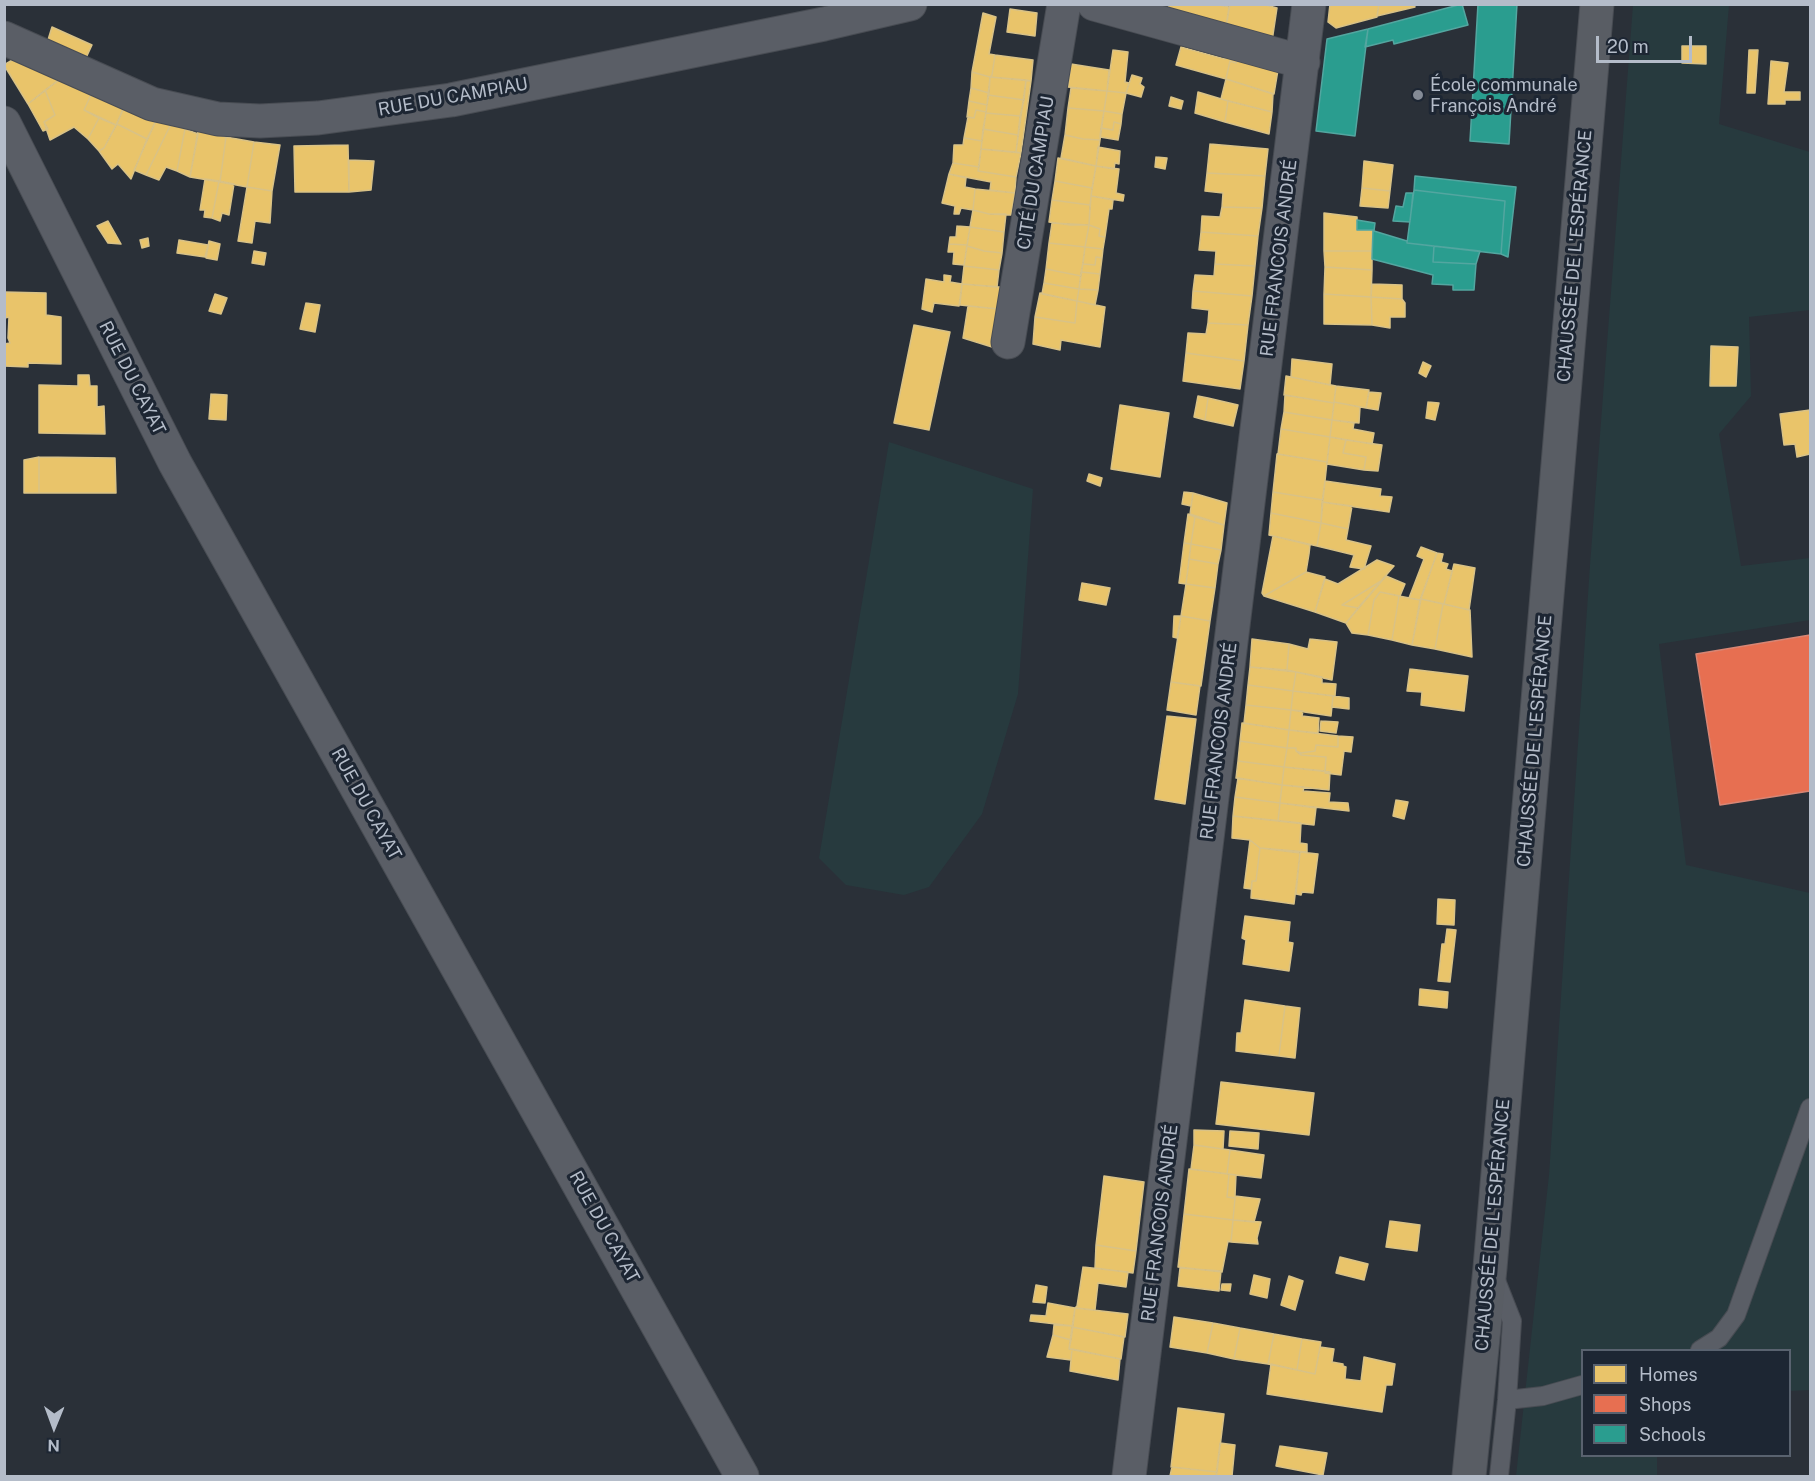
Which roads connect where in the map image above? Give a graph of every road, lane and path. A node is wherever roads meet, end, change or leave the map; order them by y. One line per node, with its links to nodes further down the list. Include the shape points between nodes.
1 (910, 4): 6 (street, RUE DU CAMPIAU, via 451,100 318,118 260,121 218,119 152,104)
2 (1064, 4): 9 (street, CITÉ DU CAMPIAU)
3 (1094, 4): 7 (street)
4 (1309, 4): 7 (street, RUE FRANCOIS ANDRÉ)
5 (1597, 4): 11 (main road, CHAUSSÉE DE L'ESPÉRANCE)
6 (4, 38)
7 (1303, 62): 16 (street, RUE FRANCOIS ANDRÉ)
8 (4, 123): 15 (street, RUE DU CAYAT, via 175,463)
9 (1008, 342)
10 (1810, 1108): 12 (lane, via 1736,1315 1719,1338)
11 (1490, 1268): 14 (lane, via 1512,1321); 17 (main road, CHAUSSÉE DE L'ESPÉRANCE)
12 (1702, 1349)
13 (1581, 1385): 14 (lane, via 1543,1396)
14 (1507, 1400): 18 (lane)
15 (742, 1476)
16 (1129, 1476)
17 (1469, 1476)
18 (1499, 1476)

